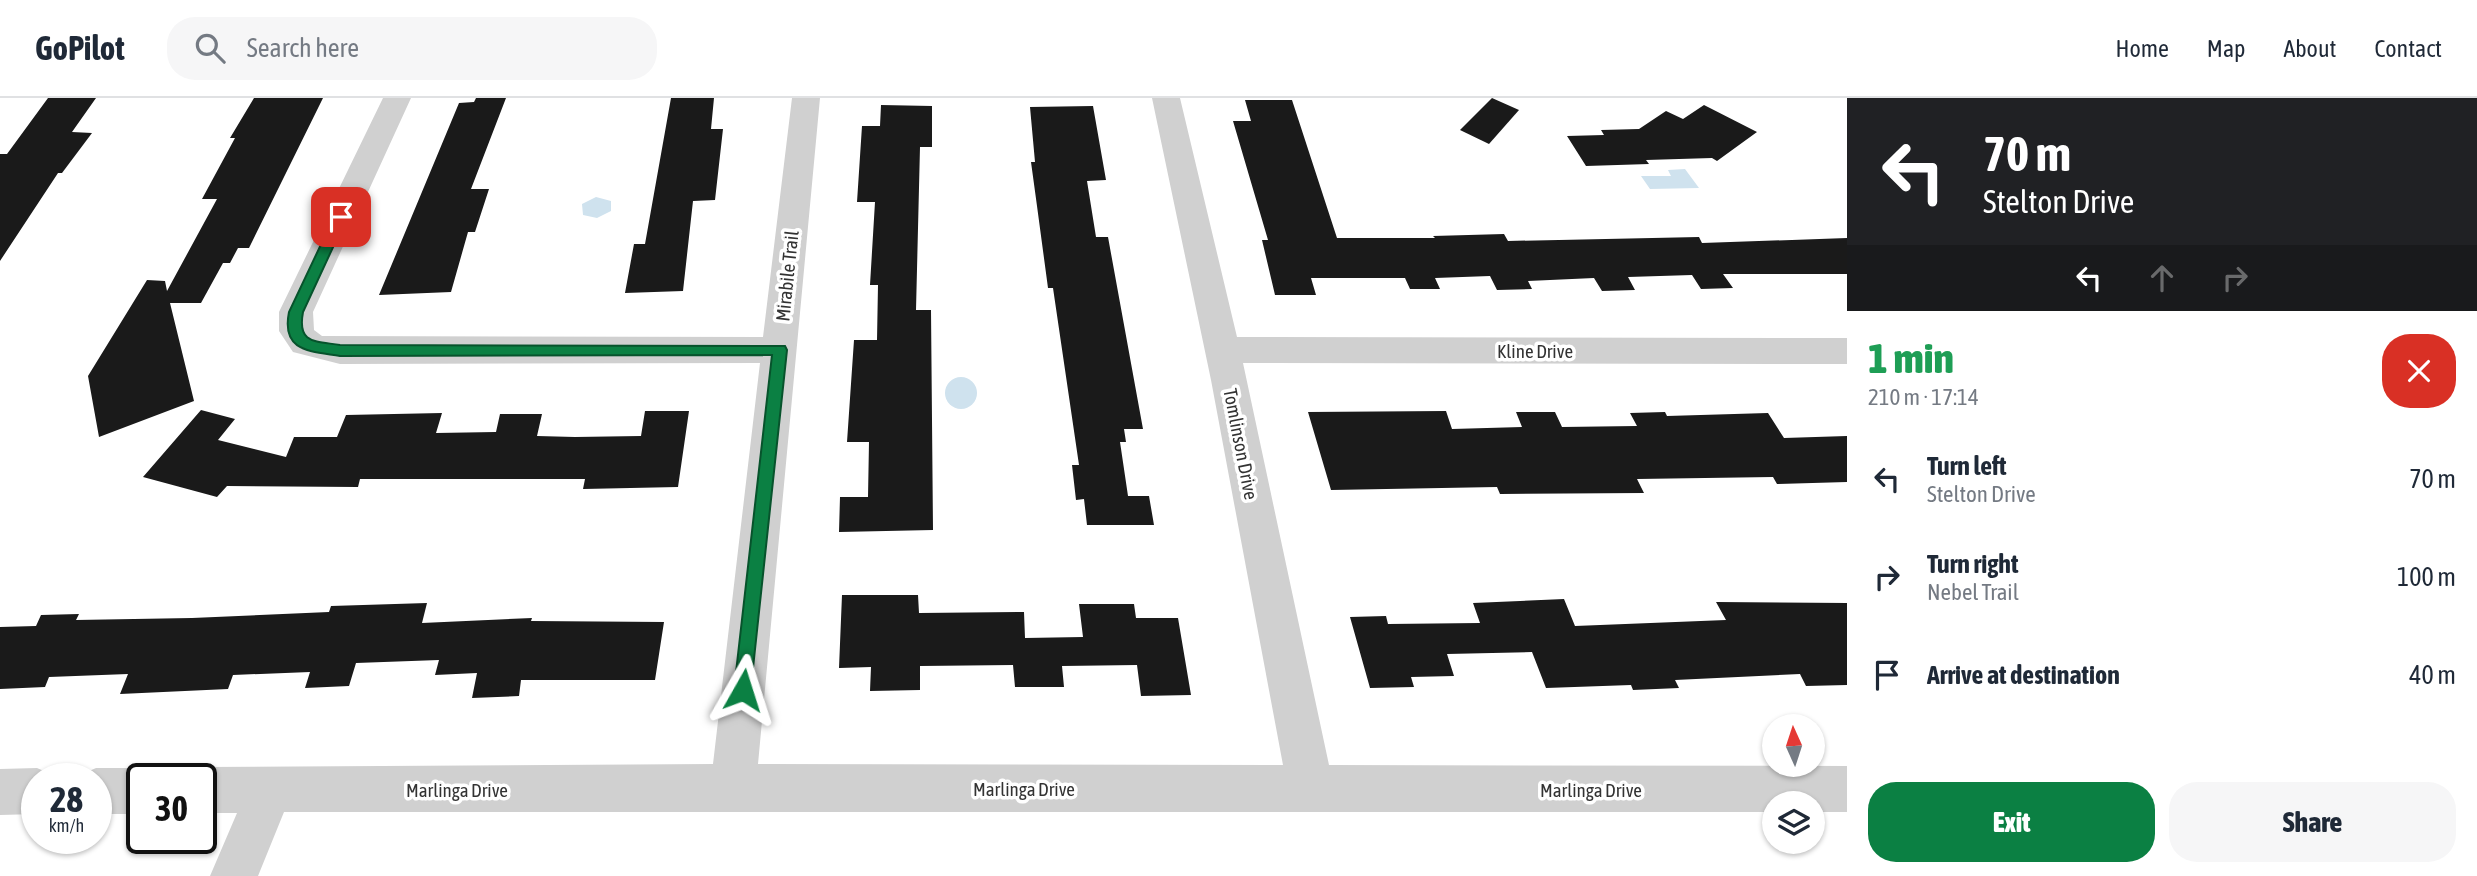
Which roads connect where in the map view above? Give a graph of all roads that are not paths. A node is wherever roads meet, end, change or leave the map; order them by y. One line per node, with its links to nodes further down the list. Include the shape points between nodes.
1 (397, 98): 4 (street, via 296,312 293,326 307,345 340,351)
2 (806, 98): 4 (street, Mirabile Trail)
3 (1166, 98): 5 (street, Tomlinson Drive)
4 (779, 350): 7 (street, Mirabile Trail)
5 (1222, 350): 6 (street, Kline Drive); 11 (street, Tomlinson Drive)
6 (1847, 351)
7 (733, 788): 10 (street, Marlinga Drive); 11 (street, Marlinga Drive)
8 (1847, 789): 11 (street, Marlinga Drive)
9 (217, 790): 10 (street, Marlinga Drive)
10 (270, 790): 14 (street)
11 (1311, 790)
12 (0, 792): 13 (street)
13 (21, 792)
14 (234, 876)

